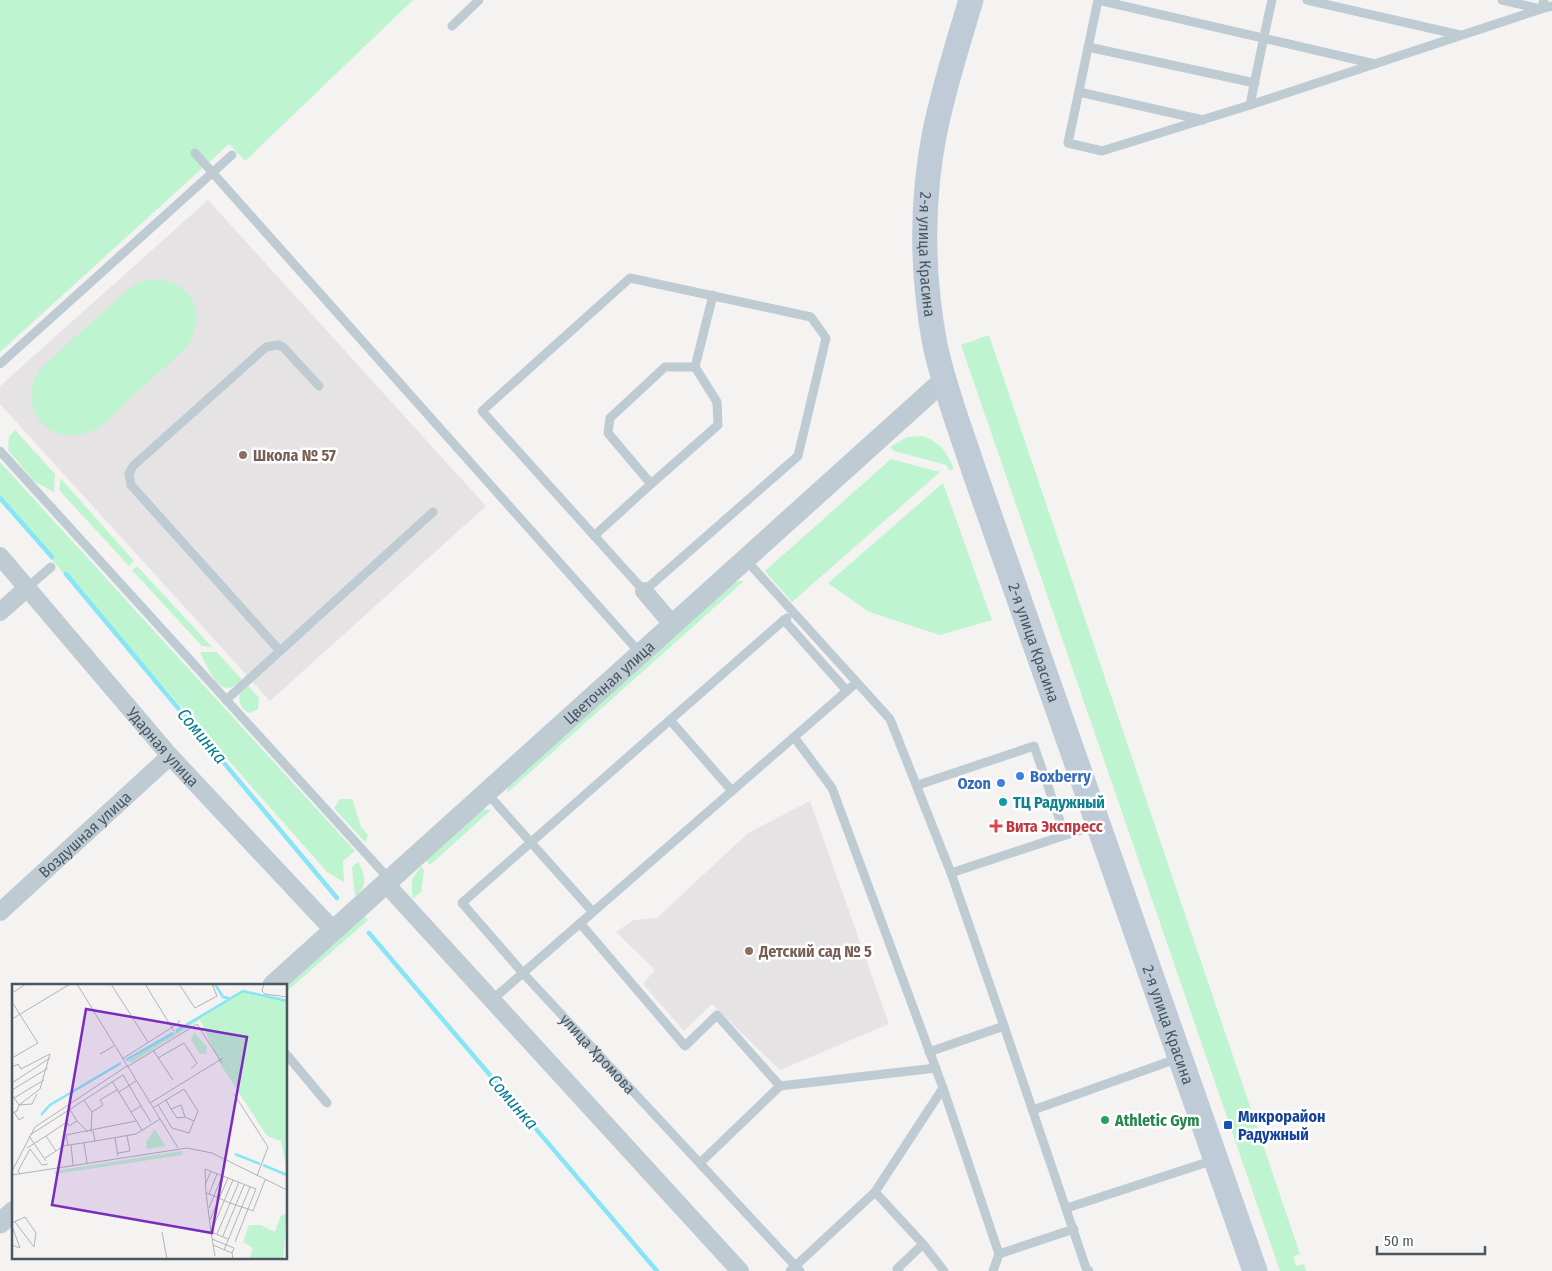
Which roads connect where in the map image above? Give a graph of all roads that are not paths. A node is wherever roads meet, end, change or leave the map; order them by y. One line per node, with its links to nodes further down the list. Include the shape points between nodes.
1 (480, 0): 8 (lane)
2 (971, 0): 23 (main road, 2-я улица Красина, via 938,118 926,198 928,294)
3 (1272, 0): 10 (lane)
4 (1307, 0): 9 (lane)
5 (1502, 0): 6 (lane)
6 (1542, 5): 7 (lane); 9 (lane)
7 (1552, 6)
8 (452, 26)
9 (1462, 36): 12 (lane)
10 (1264, 38): 11 (lane, via 1098,0); 12 (lane); 13 (lane)
11 (1088, 47): 13 (lane); 14 (lane)
12 (1375, 64): 15 (lane)
13 (1255, 83): 15 (lane)
14 (1079, 92): 16 (lane); 16 (lane, via 1068,143 1102,151)
15 (1250, 105): 16 (lane)
16 (1203, 120)
17 (195, 153): 19 (lane)
18 (232, 155): 19 (lane)
19 (212, 172): 21 (lane); 39 (lane)
20 (713, 295): 22 (lane); 28 (lane, via 630,278 482,411); 33 (lane, via 811,317 826,338 798,456)
21 (0, 364)
22 (695, 367): 26 (lane, via 717,402 718,425); 26 (lane, via 665,367 610,418 608,434)
23 (944, 380): 30 (street, Цветочная улица); 49 (main road, 2-я улица Красина)
24 (319, 386): 38 (lane, via 283,347 266,347 133,466 129,474 131,485)
25 (0, 451): 42 (lane)
26 (651, 484): 28 (lane)
27 (433, 512): 38 (lane)
28 (594, 536): 33 (lane)
29 (0, 556): 32 (street, Ударная улица)
30 (746, 560): 35 (lane); 37 (street, Цветочная улица)
31 (51, 567): 32 (lane)
32 (28, 588): 34 (street); 45 (street, Ударная улица)
33 (644, 591): 37 (street)
34 (0, 612)
35 (793, 613): 36 (lane); 40 (lane)
36 (784, 620): 41 (lane); 43 (lane)
37 (672, 624): 39 (street, Цветочная улица)
38 (280, 650): 42 (lane)
39 (640, 653): 48 (street, Цветочная улица)
40 (856, 683): 41 (lane); 46 (lane, via 890,719)
41 (847, 691): 44 (lane)
42 (226, 700): 53 (lane)
43 (670, 720): 47 (lane); 51 (lane)
44 (794, 737): 47 (lane); 62 (lane, via 832,788)
45 (170, 756): 55 (street, Воздушная улица); 57 (street, Ударная улица)
46 (918, 785): 50 (lane, via 1034,746); 52 (lane)
47 (732, 791): 54 (lane)
48 (486, 792): 51 (lane); 53 (street, Цветочная улица)
49 (1100, 824): 50 (lane); 64 (main road, 2-я улица Красина)
50 (1065, 835): 52 (lane)
51 (531, 840): 54 (lane); 58 (lane, улица Хромова, via 462,903)
52 (951, 873): 61 (lane)
53 (388, 882): 57 (street, Цветочная улица); 60 (street)
54 (592, 911): 56 (lane)
55 (0, 912)
56 (580, 923): 58 (lane); 66 (lane, via 685,1046 717,1015)
57 (334, 931): 59 (street, Цветочная улица)
58 (522, 972): 60 (lane); 71 (lane, улица Хромова)
59 (274, 984)
60 (492, 1000): 80 (street)
61 (1004, 1026): 62 (lane); 69 (lane)
62 (929, 1052): 65 (lane)
63 (288, 1056): 68 (lane)
64 (1181, 1057): 69 (lane); 70 (main road, 2-я улица Красина)
65 (936, 1068): 66 (lane); 67 (lane)
66 (780, 1086): 71 (lane)
67 (943, 1088): 72 (lane); 78 (lane)
68 (327, 1102)
69 (1033, 1110): 73 (lane)
70 (1216, 1160): 73 (lane); 85 (main road, 2-я улица Красина)
71 (700, 1163): 79 (lane, улица Хромова)
72 (875, 1192): 77 (lane); 79 (lane)
73 (1067, 1208): 76 (lane)
74 (12, 1213): 75 (street)
75 (0, 1223)
76 (1074, 1228): 78 (lane); 84 (lane)
77 (923, 1244): 81 (lane, via 897,1269); 82 (lane)
78 (999, 1254): 83 (lane)
79 (796, 1269)
80 (740, 1271)
81 (899, 1271)
82 (944, 1271)
83 (992, 1271)
84 (1089, 1271)
85 (1255, 1271)

